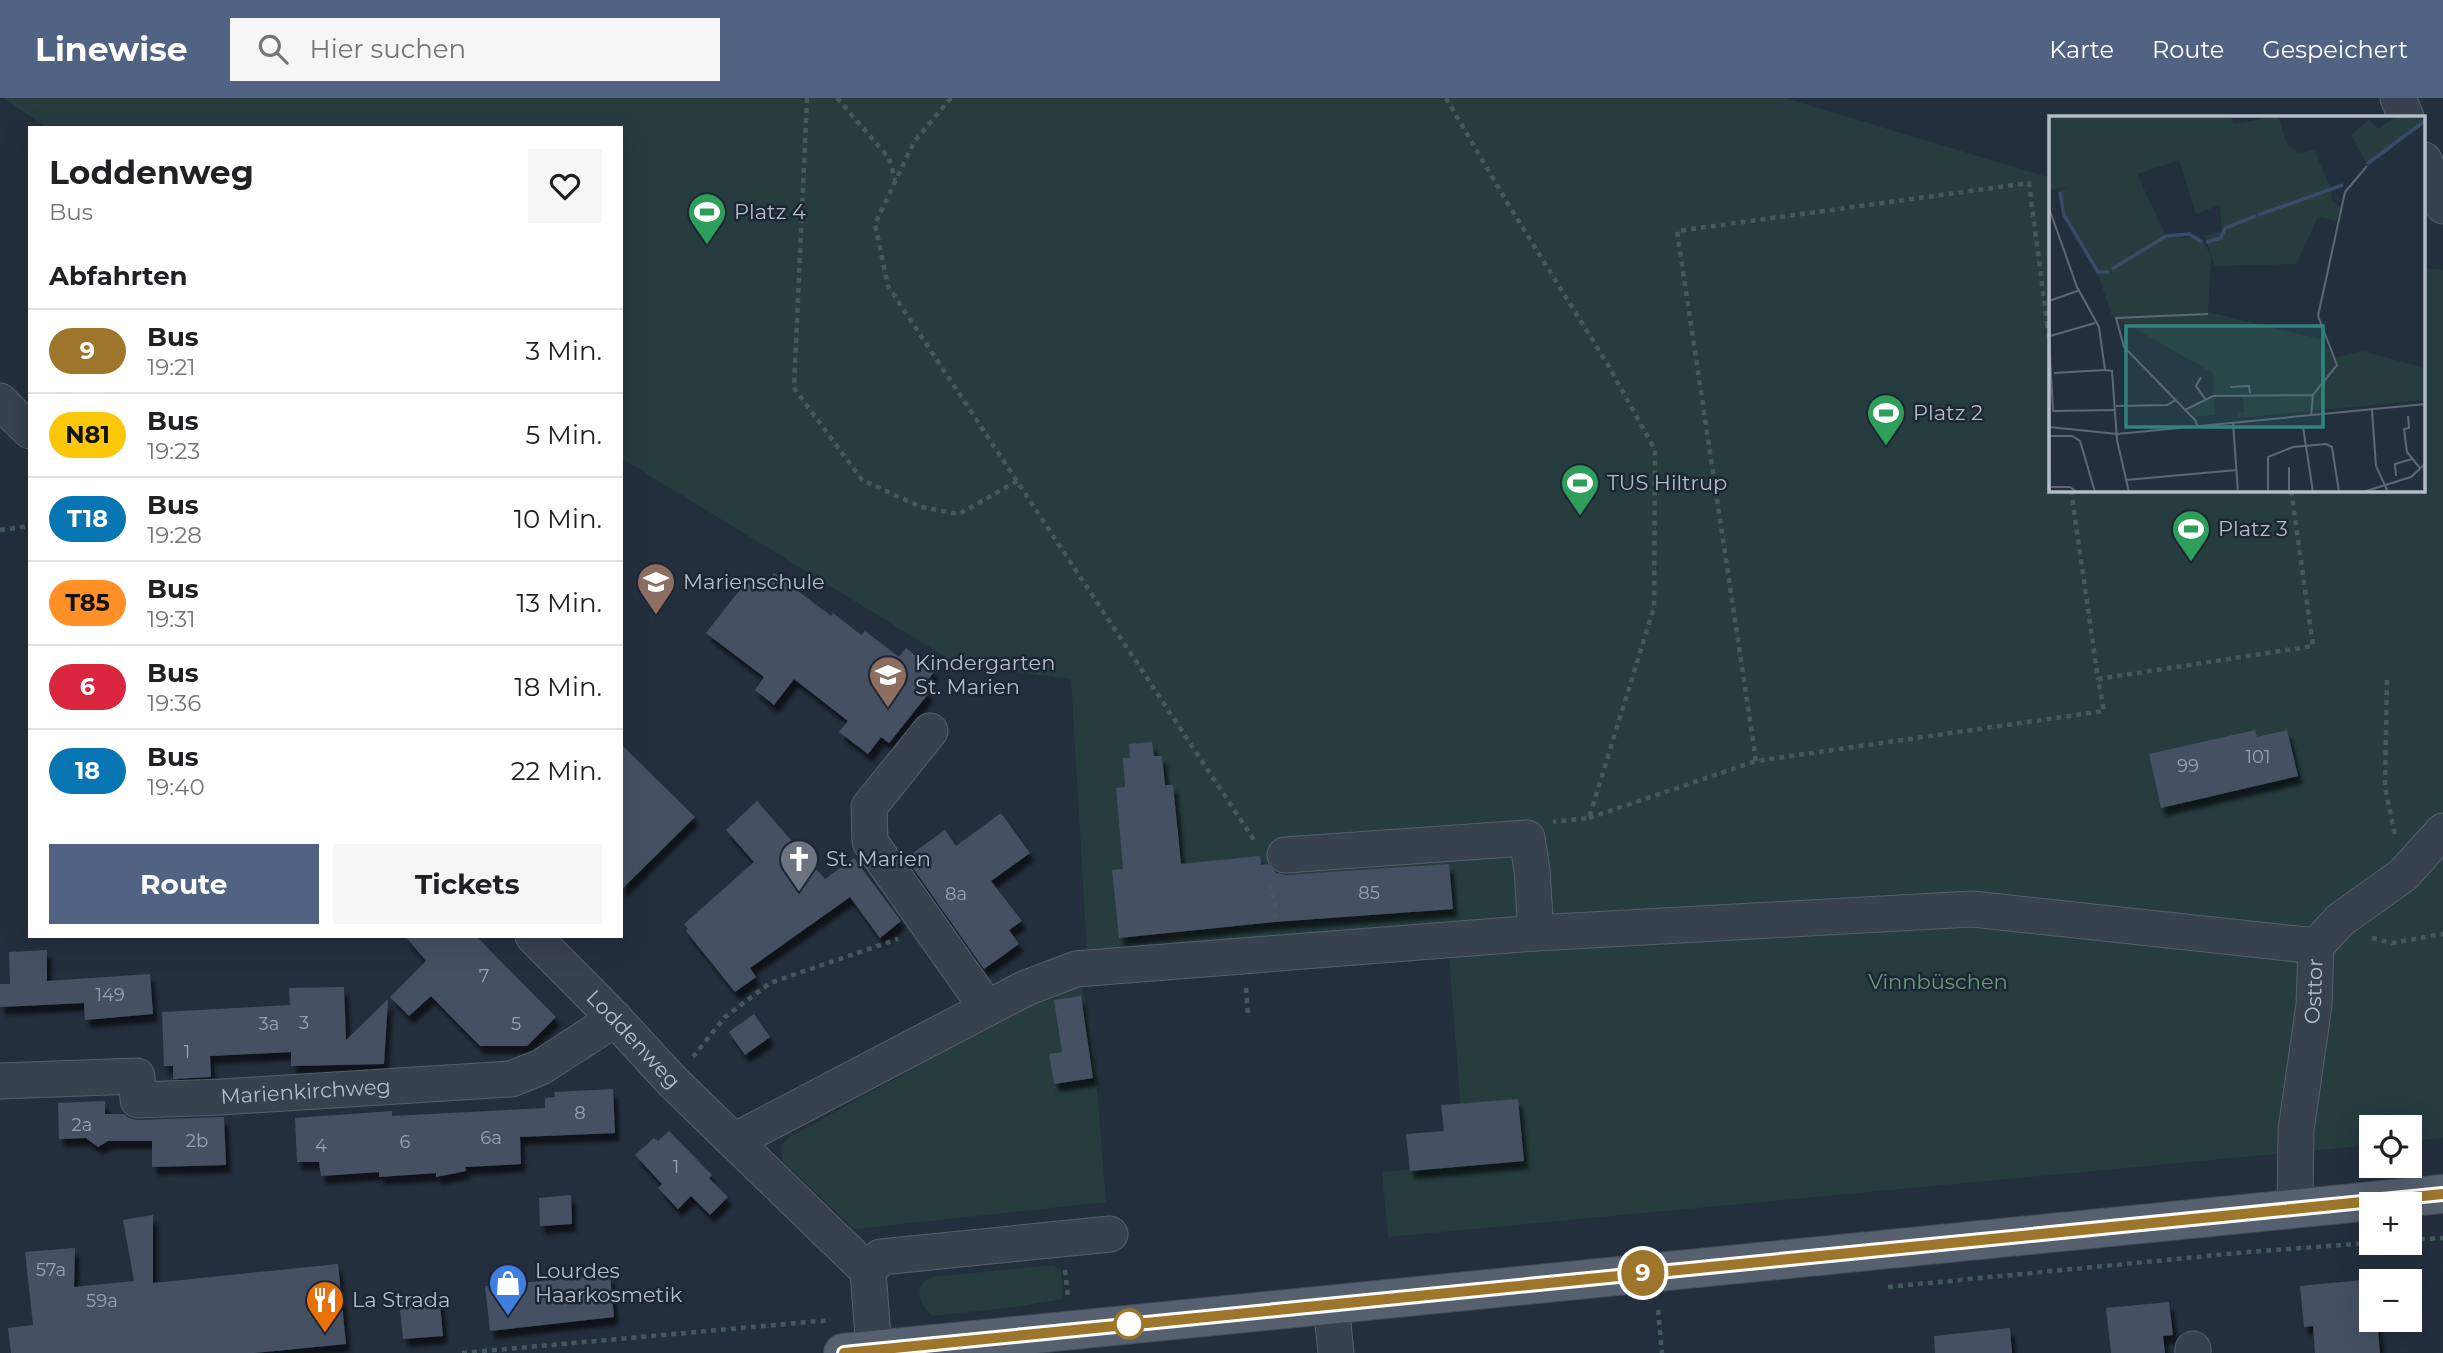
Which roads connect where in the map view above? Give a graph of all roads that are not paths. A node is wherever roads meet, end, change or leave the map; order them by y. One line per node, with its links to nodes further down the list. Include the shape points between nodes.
1 (2398, 98): 2 (street)
2 (2406, 116)
3 (2426, 165): 4 (street)
4 (2443, 206)
5 (0, 401): 6 (street)
6 (28, 428)
7 (930, 731): 13 (street, via 869,807 870,842)
8 (2443, 831): 12 (street, Osttor, via 2403,874 2340,920)
9 (1271, 862): 10 (street, via 1527,838)
10 (1536, 933): 12 (street, via 1972,909); 13 (street, via 1076,969)
11 (535, 938): 14 (street, Loddenweg)
12 (2316, 946): 18 (street, Osttor, via 2314,1005 2296,1130)
13 (987, 1008): 16 (street)
14 (615, 1018): 15 (street, Marienkirchweg, via 541,1067 511,1079 138,1100 136,1076); 16 (street, Loddenweg)
15 (0, 1081)
16 (734, 1141): 20 (street, Loddenweg)
17 (2443, 1194): 18 (main road)
18 (2295, 1209): 21 (main road)
19 (1110, 1234): 20 (street, via 881,1257)
20 (869, 1270): 22 (street)
21 (1331, 1304): 22 (main road); 23 (street)
22 (863, 1340)
23 (1336, 1353)

